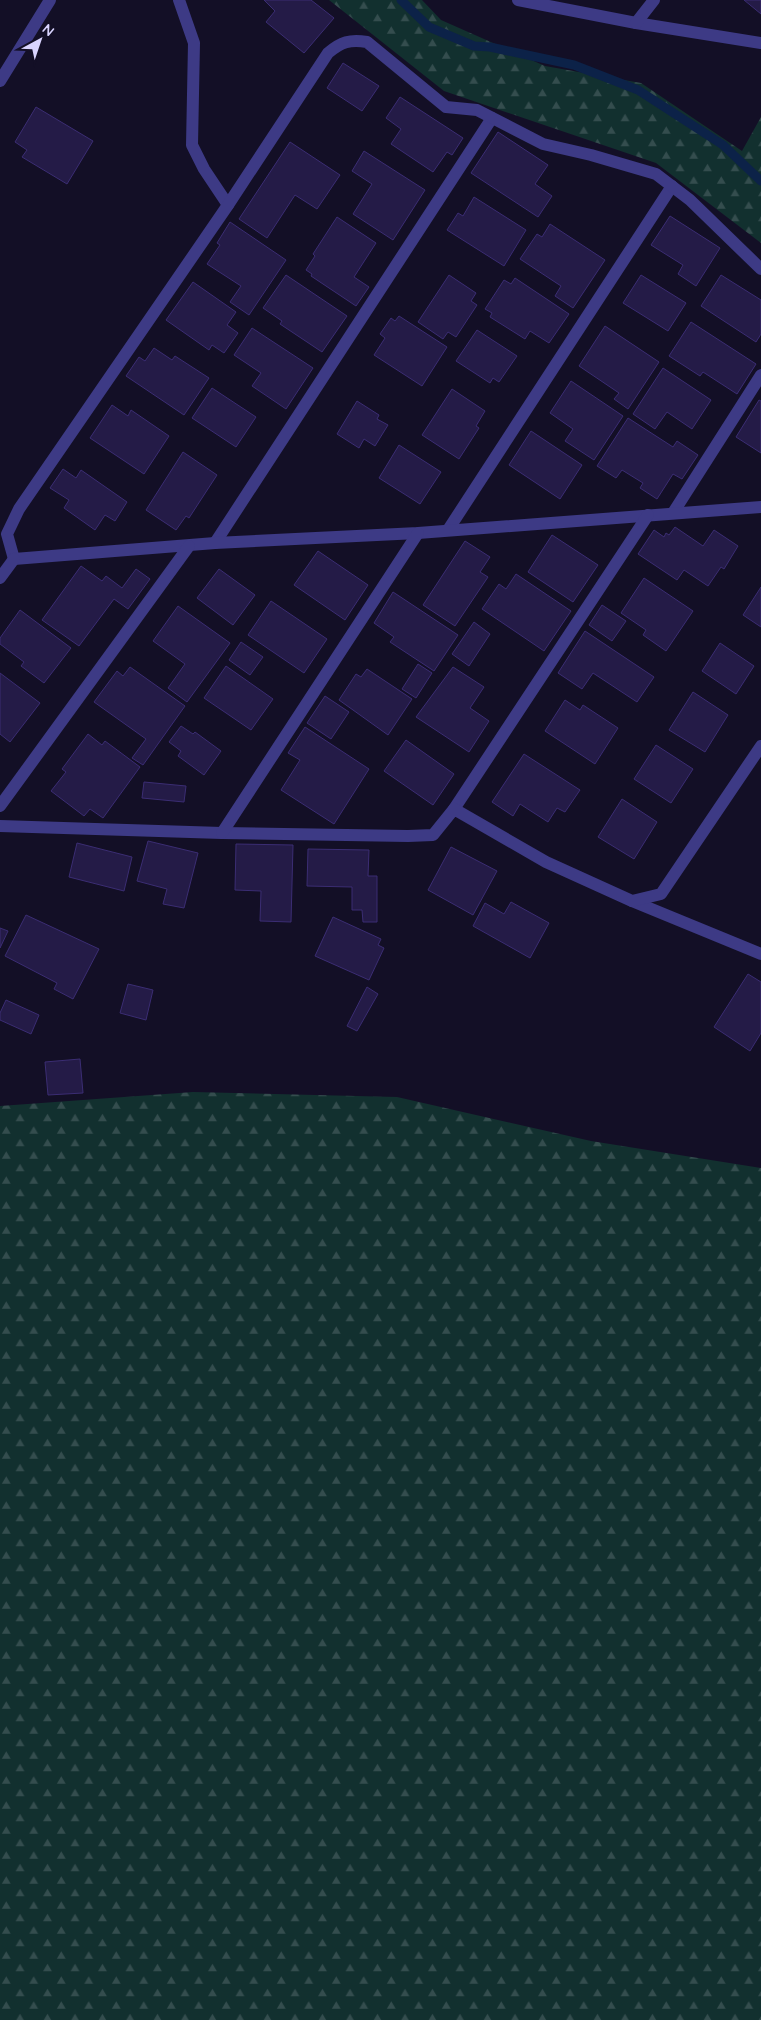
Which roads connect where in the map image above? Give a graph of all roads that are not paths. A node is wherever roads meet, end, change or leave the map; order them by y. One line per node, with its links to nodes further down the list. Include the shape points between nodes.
1 (49, 0): 7 (street)
2 (179, 0): 10 (street, via 194,43 192,145)
3 (518, 0): 5 (street)
4 (654, 0): 5 (street)
5 (636, 23): 6 (street)
6 (761, 43)
7 (0, 81)
8 (492, 118): 9 (street, via 543,144 641,168); 10 (street, via 477,110 446,107 367,42 353,40 328,53); 18 (street)
9 (672, 186): 11 (street, via 737,243); 16 (street)
10 (228, 205): 20 (street, via 20,510 6,534)
11 (761, 269)
12 (761, 375): 14 (street)
13 (761, 507): 14 (street)
14 (673, 513): 15 (street)
15 (648, 515): 16 (street); 24 (street)
16 (448, 530): 17 (street)
17 (418, 533): 18 (street); 26 (street)
18 (215, 543): 19 (street)
19 (189, 546): 20 (street); 23 (street)
20 (14, 559): 21 (street)
21 (0, 578)
22 (761, 746): 27 (street, via 661,894)
23 (0, 806)
24 (454, 809): 26 (street, via 433,835); 27 (street, via 546,862)
25 (0, 826): 26 (street)
26 (222, 833)
27 (632, 901): 28 (street)
28 (761, 954)

